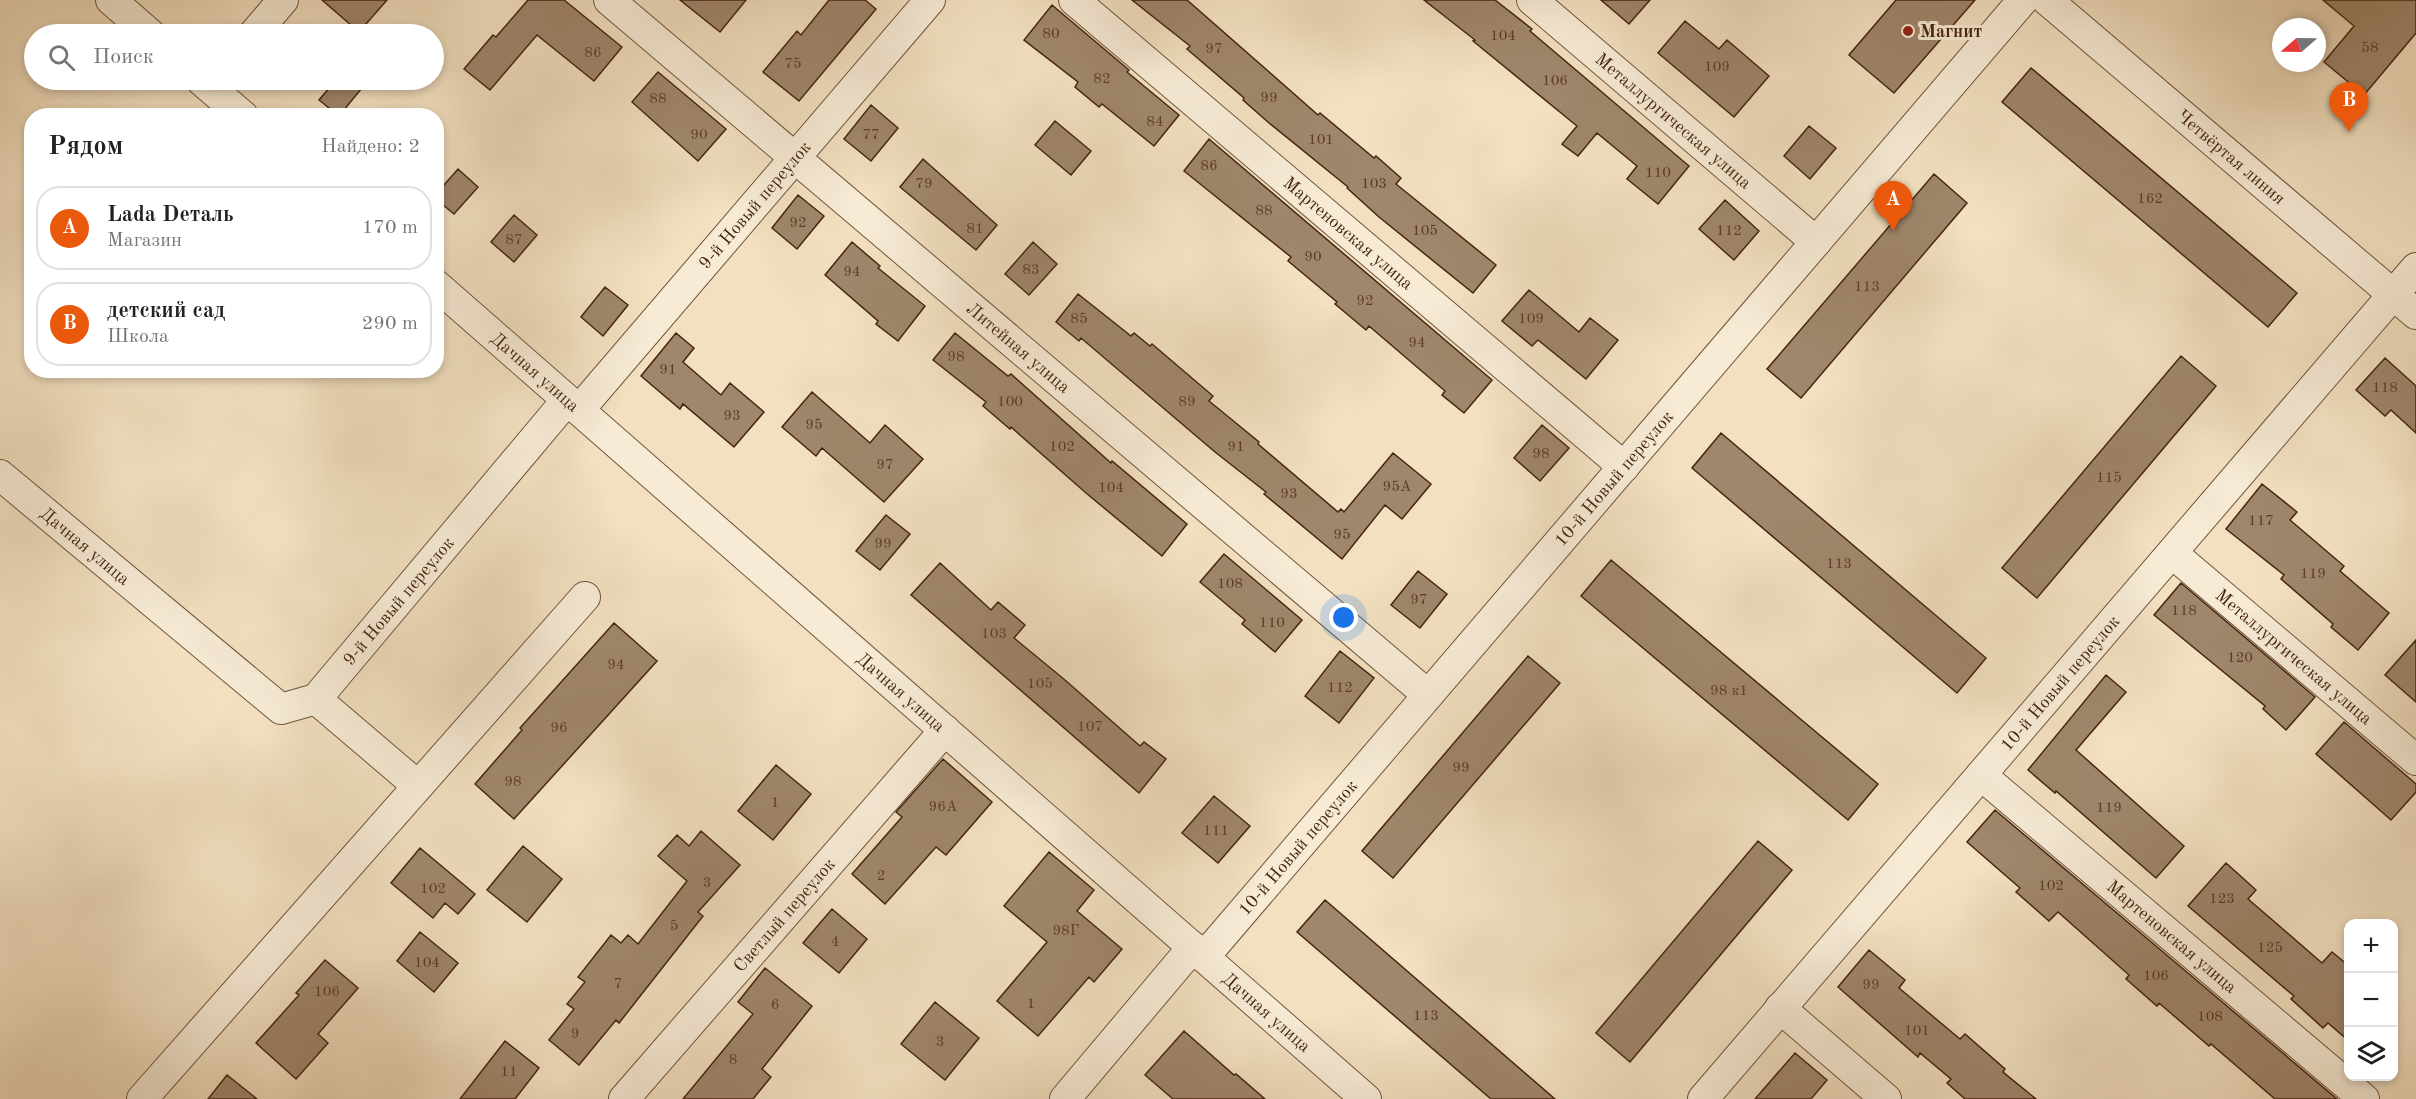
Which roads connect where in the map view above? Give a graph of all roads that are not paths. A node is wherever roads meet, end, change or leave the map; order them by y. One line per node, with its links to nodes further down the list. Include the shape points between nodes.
1 (111, 0): 9 (street)
2 (283, 0): 10 (street)
3 (609, 0): 13 (street, Литейная улица)
4 (930, 0): 13 (street, 9-й Новый переулок)
5 (1074, 0): 20 (street, Мартеновская улица)
6 (1532, 0): 14 (street, Металлургическая улица)
7 (2023, 0): 14 (street, 10-й Новый переулок)
8 (2046, 0): 17 (street, Четвёртая линия)
9 (139, 24)
10 (263, 24)
11 (217, 90): 12 (street)
12 (235, 108)
13 (795, 158): 19 (street, 9-й Новый переулок); 24 (street, Литейная улица)
14 (1816, 242): 20 (street, 10-й Новый переулок)
15 (2416, 268): 17 (street, 10-й Новый переулок)
16 (444, 292): 19 (street, Дачная улица)
17 (2393, 295): 18 (street, Четвёртая линия); 22 (street, 10-й Новый переулок)
18 (2416, 314)
19 (573, 405): 25 (street, 9-й Новый переулок); 26 (street, Дачная улица)
20 (1624, 467): 24 (street, 10-й Новый переулок)
21 (0, 475): 25 (street, Дачная улица, via 281,709)
22 (2172, 552): 27 (street, Металлургическая улица); 28 (street, 10-й Новый переулок)
23 (585, 597): 29 (street)
24 (1428, 694): 30 (street, 10-й Новый переулок)
25 (316, 699): 29 (street)
26 (945, 730): 30 (street, Дачная улица); 33 (street, Светлый переулок)
27 (2416, 760)
28 (1981, 775): 31 (street, 10-й Новый переулок); 38 (street, Мартеновская улица)
29 (418, 786): 32 (street)
30 (1198, 952): 34 (street, 10-й Новый переулок); 35 (street, Дачная улица)
31 (1780, 1008): 36 (street, 10-й Новый переулок); 37 (street)
32 (142, 1099)
33 (624, 1099)
34 (1065, 1099)
35 (1366, 1099)
36 (1703, 1099)
37 (1887, 1099)
38 (2364, 1099)

